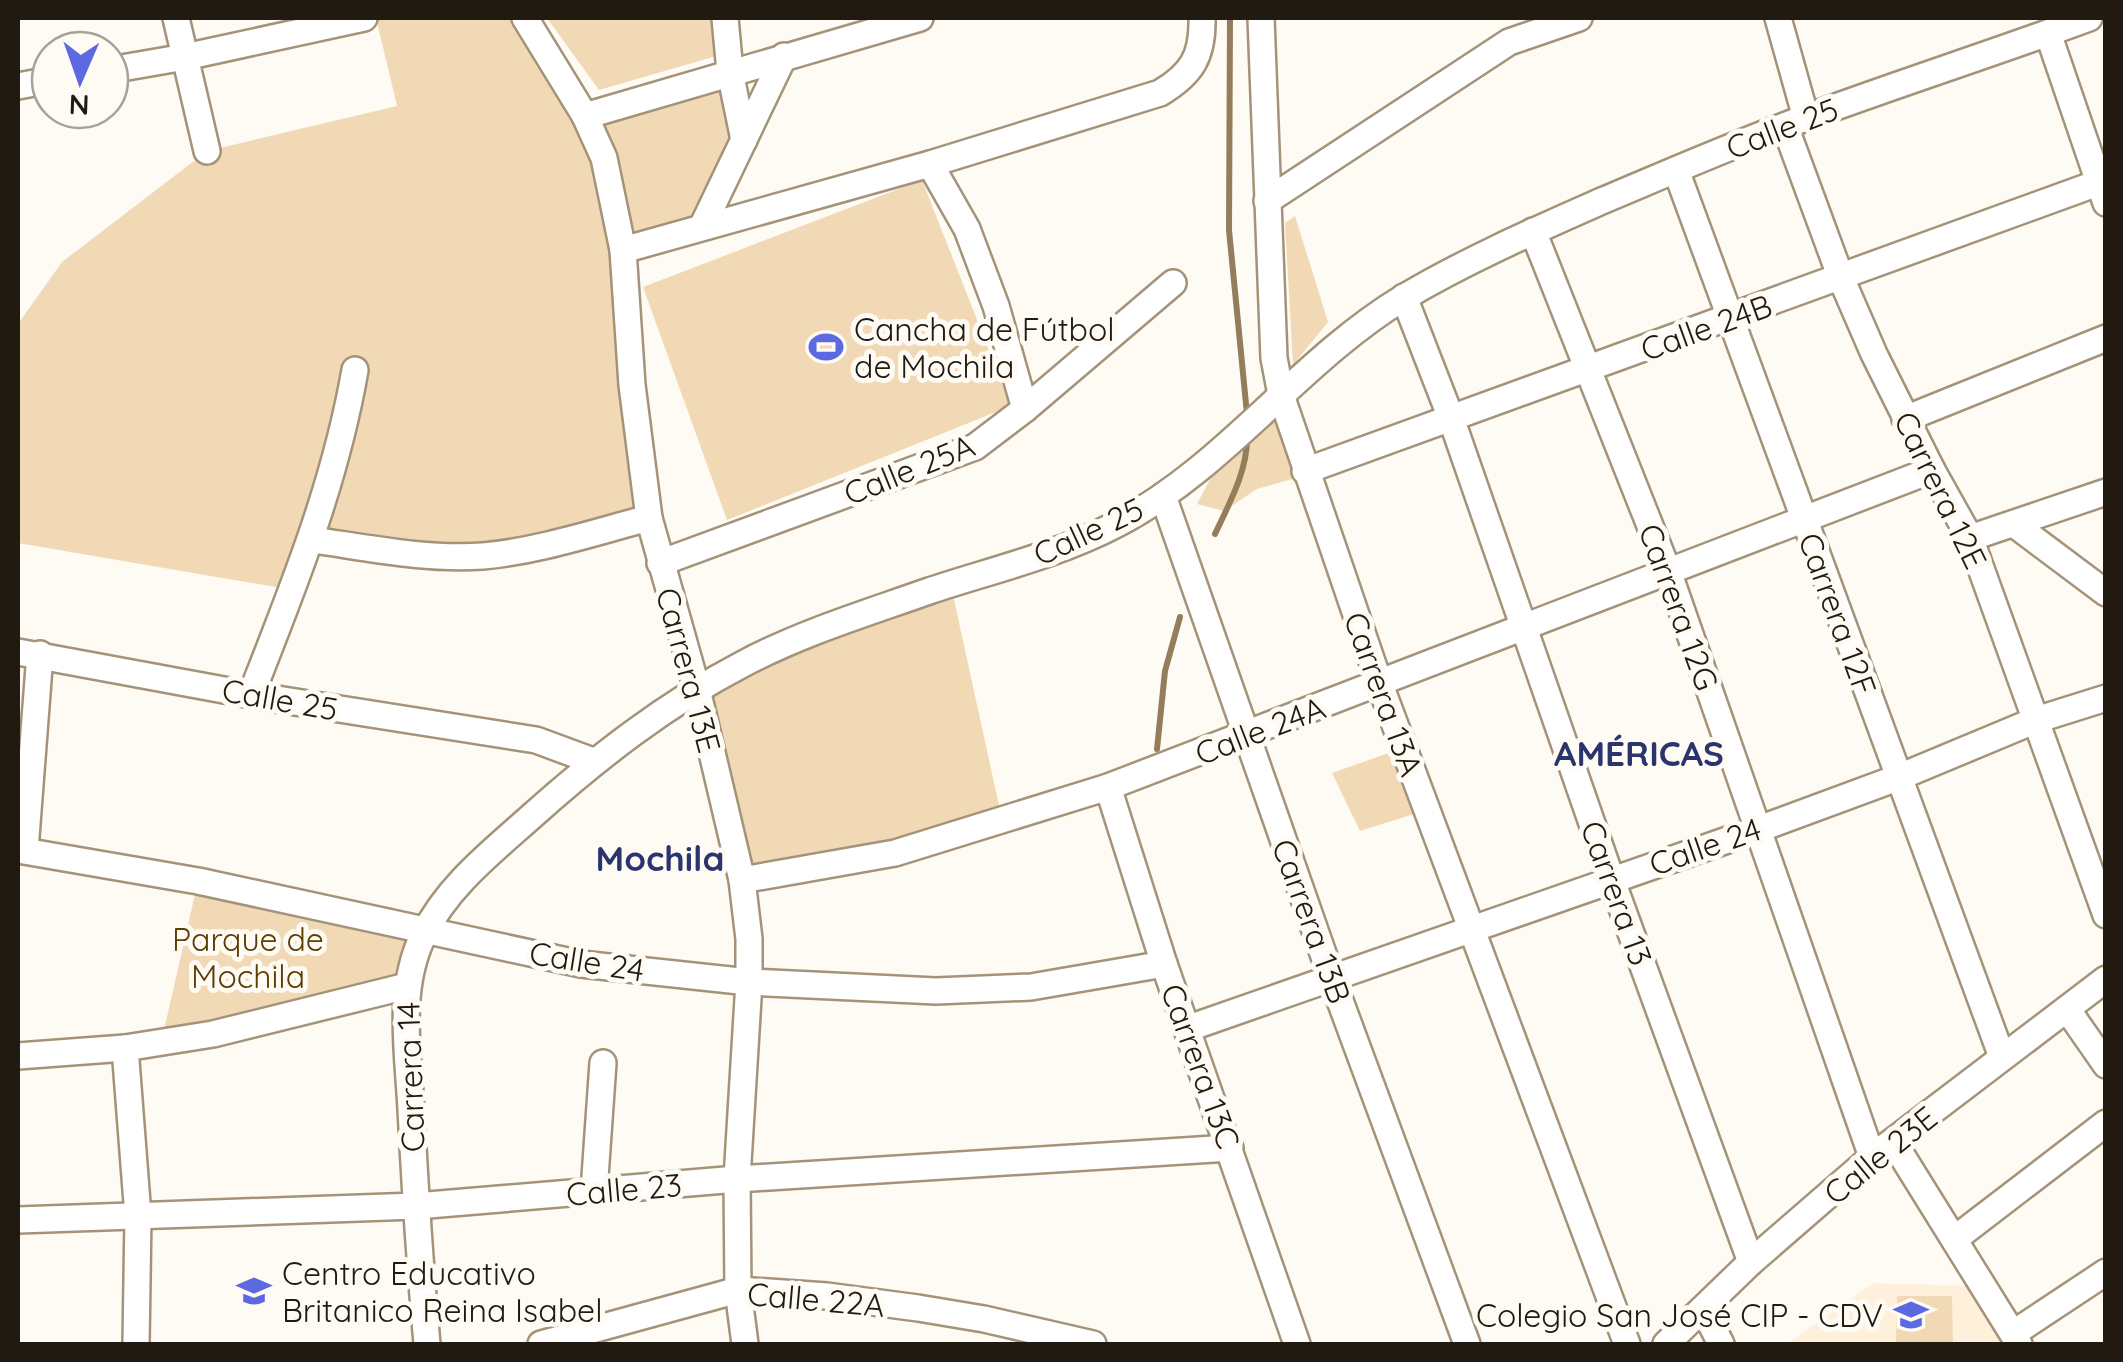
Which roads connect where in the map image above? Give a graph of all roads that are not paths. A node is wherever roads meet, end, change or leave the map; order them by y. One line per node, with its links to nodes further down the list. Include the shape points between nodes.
1 (176, 18): 13 (street)
2 (364, 18): 13 (street)
3 (525, 18): 16 (street, Carrera 13E)
4 (724, 18): 15 (street)
5 (920, 18): 12 (street)
6 (1202, 18): 20 (street, via 1192,67 1160,93)
7 (1579, 18): 23 (street, via 1509,42)
8 (1778, 18): 17 (street, Carrera 12E)
9 (2089, 18): 11 (street, Calle 25)
10 (1265, 20): 23 (street, Carrera 13A)
11 (2048, 33): 17 (street, Calle 25); 22 (street)
12 (784, 56): 15 (street); 18 (street)
13 (185, 57): 14 (street); 19 (street)
14 (130, 67)
15 (730, 72): 16 (street); 18 (street)
16 (586, 116): 26 (street, Carrera 13E, via 604,158)
17 (1796, 122): 21 (street, Calle 25); 27 (street, Carrera 12E)
18 (744, 140): 24 (street)
19 (207, 151)
20 (930, 164): 24 (street); 35 (street, via 967,228)
21 (1676, 170): 25 (street, Calle 25); 30 (street, Carrera 12F)
22 (2103, 188): 27 (street, Calle 24B)
23 (1267, 201): 34 (street, Carrera 13A)
24 (703, 225): 26 (street)
25 (1533, 231): 29 (street, Calle 25); 32 (street, Carrera 12G)
26 (624, 250): 42 (street, Carrera 13E)
27 (1841, 278): 30 (street, Calle 24B); 37 (street, Carrera 12E)
28 (1173, 283): 35 (street, Calle 25A)
29 (1404, 298): 34 (street, Calle 25, via 1360,326); 36 (street, Carrera 13)
30 (1730, 318): 32 (street, Calle 24B); 43 (street, Carrera 12F)
31 (2106, 338): 37 (street)
32 (1587, 369): 36 (street, Calle 24B); 48 (street, Carrera 12G)
33 (354, 370): 46 (street)
34 (1281, 395): 39 (street, Carrera 13A); 41 (street, Calle 25)
35 (1026, 409): 47 (street, Calle 25A, via 975,447)
36 (1451, 418): 39 (street, Calle 24B); 50 (street, Carrera 13)
37 (1906, 419): 38 (street, Carrera 12E)
38 (1932, 470): 43 (street, Calle 24A); 45 (street, Carrera 12E)
39 (1305, 471): 52 (street, Carrera 13A)
40 (2106, 492): 44 (street)
41 (1163, 496): 53 (street, Calle 25, via 1060,550 811,634); 57 (street, Carrera 13B)
42 (649, 518): 46 (street, via 483,556 424,556); 47 (street, Carrera 13E)
43 (1805, 520): 48 (street, Calle 24A); 59 (street, Carrera 12F)
44 (2014, 524): 45 (street); 49 (street)
45 (1970, 538): 56 (street, Carrera 12E)
46 (313, 540): 54 (street)
47 (660, 563): 53 (street, Carrera 13E)
48 (1668, 571): 50 (street, Calle 24A); 61 (street, Carrera 12G)
49 (2106, 593)
50 (1524, 628): 52 (street, Calle 24A); 63 (street, Carrera 13)
51 (29, 653): 54 (street, Calle 25); 62 (street)
52 (1379, 682): 57 (street, Calle 24A); 66 (street, Carrera 13A)
53 (697, 689): 58 (street, Calle 25); 64 (street, Carrera 13E)
54 (251, 696): 58 (street, Calle 25, via 536,740)
55 (2106, 698): 56 (street, Calle 24)
56 (2036, 720): 59 (street, Calle 24); 65 (street, Carrera 12E)
57 (1247, 736): 60 (street, Calle 24A); 69 (street, Carrera 13B)
58 (593, 761): 67 (street, Carrera 14, via 472,870)
59 (1897, 778): 61 (street, Calle 24); 77 (street, Carrera 12F)
60 (1108, 787): 64 (street, Calle 24A, via 895,852); 68 (street, Carrera 13C)
61 (1759, 828): 63 (street, Calle 24); 83 (street, Carrera 12G)
62 (21, 850): 67 (street, Calle 24)
63 (1611, 878): 66 (street, Calle 24); 90 (street, Carrera 13)
64 (742, 880): 71 (street, Carrera 13E)
65 (2106, 915)
66 (1470, 929): 69 (street, Calle 24); 103 (street, Carrera 13A)
67 (425, 930): 71 (street, Calle 24, via 580,964); 72 (street, Carrera 14)
68 (1164, 964): 71 (street, Calle 24, via 1012,988); 74 (street, Carrera 13C)
69 (1332, 978): 74 (street, Calle 24); 102 (street, Carrera 13B)
70 (2106, 979): 73 (street, Calle 23E)
71 (749, 982): 84 (street, Carrera 13E)
72 (407, 986): 75 (street, via 214,1034); 86 (street, Carrera 14)
73 (2068, 1009): 77 (street, Calle 23E); 79 (street)
74 (1189, 1028): 82 (street, Carrera 13C)
75 (125, 1048): 76 (street); 87 (street)
76 (18, 1056)
77 (2002, 1057): 81 (street, Calle 23E)
78 (603, 1062): 85 (street)
79 (2106, 1065)
80 (2106, 1124): 89 (street)
81 (1894, 1142): 83 (street, Calle 23E); 89 (street)
82 (1230, 1148): 84 (street, Calle 23); 101 (street, Carrera 13C)
83 (1872, 1157): 90 (street, Calle 23E)
84 (737, 1179): 85 (street, Calle 23); 92 (street, Carrera 13E)
85 (594, 1191): 86 (street, Calle 23)
86 (416, 1206): 87 (street, Calle 23); 97 (street, Carrera 14)
87 (138, 1216): 88 (street, Calle 23); 96 (street)
88 (18, 1220)
89 (1956, 1238): 95 (street)
90 (1752, 1262): 93 (street, Calle 23E)
91 (2106, 1272): 95 (street)
92 (738, 1290): 94 (street, Calle 22A, via 827,1296); 98 (street, Calle 22A); 99 (street, Carrera 13E)
93 (1704, 1310): 104 (street, Calle 23E); 105 (street)
94 (985, 1331): 100 (street, Calle 22A)
95 (2016, 1339)
96 (136, 1344)
97 (426, 1344)
98 (541, 1344)
99 (745, 1344)
100 (1093, 1344)
101 (1296, 1344)
102 (1468, 1344)
103 (1627, 1344)
104 (1666, 1344)
105 (1721, 1344)

